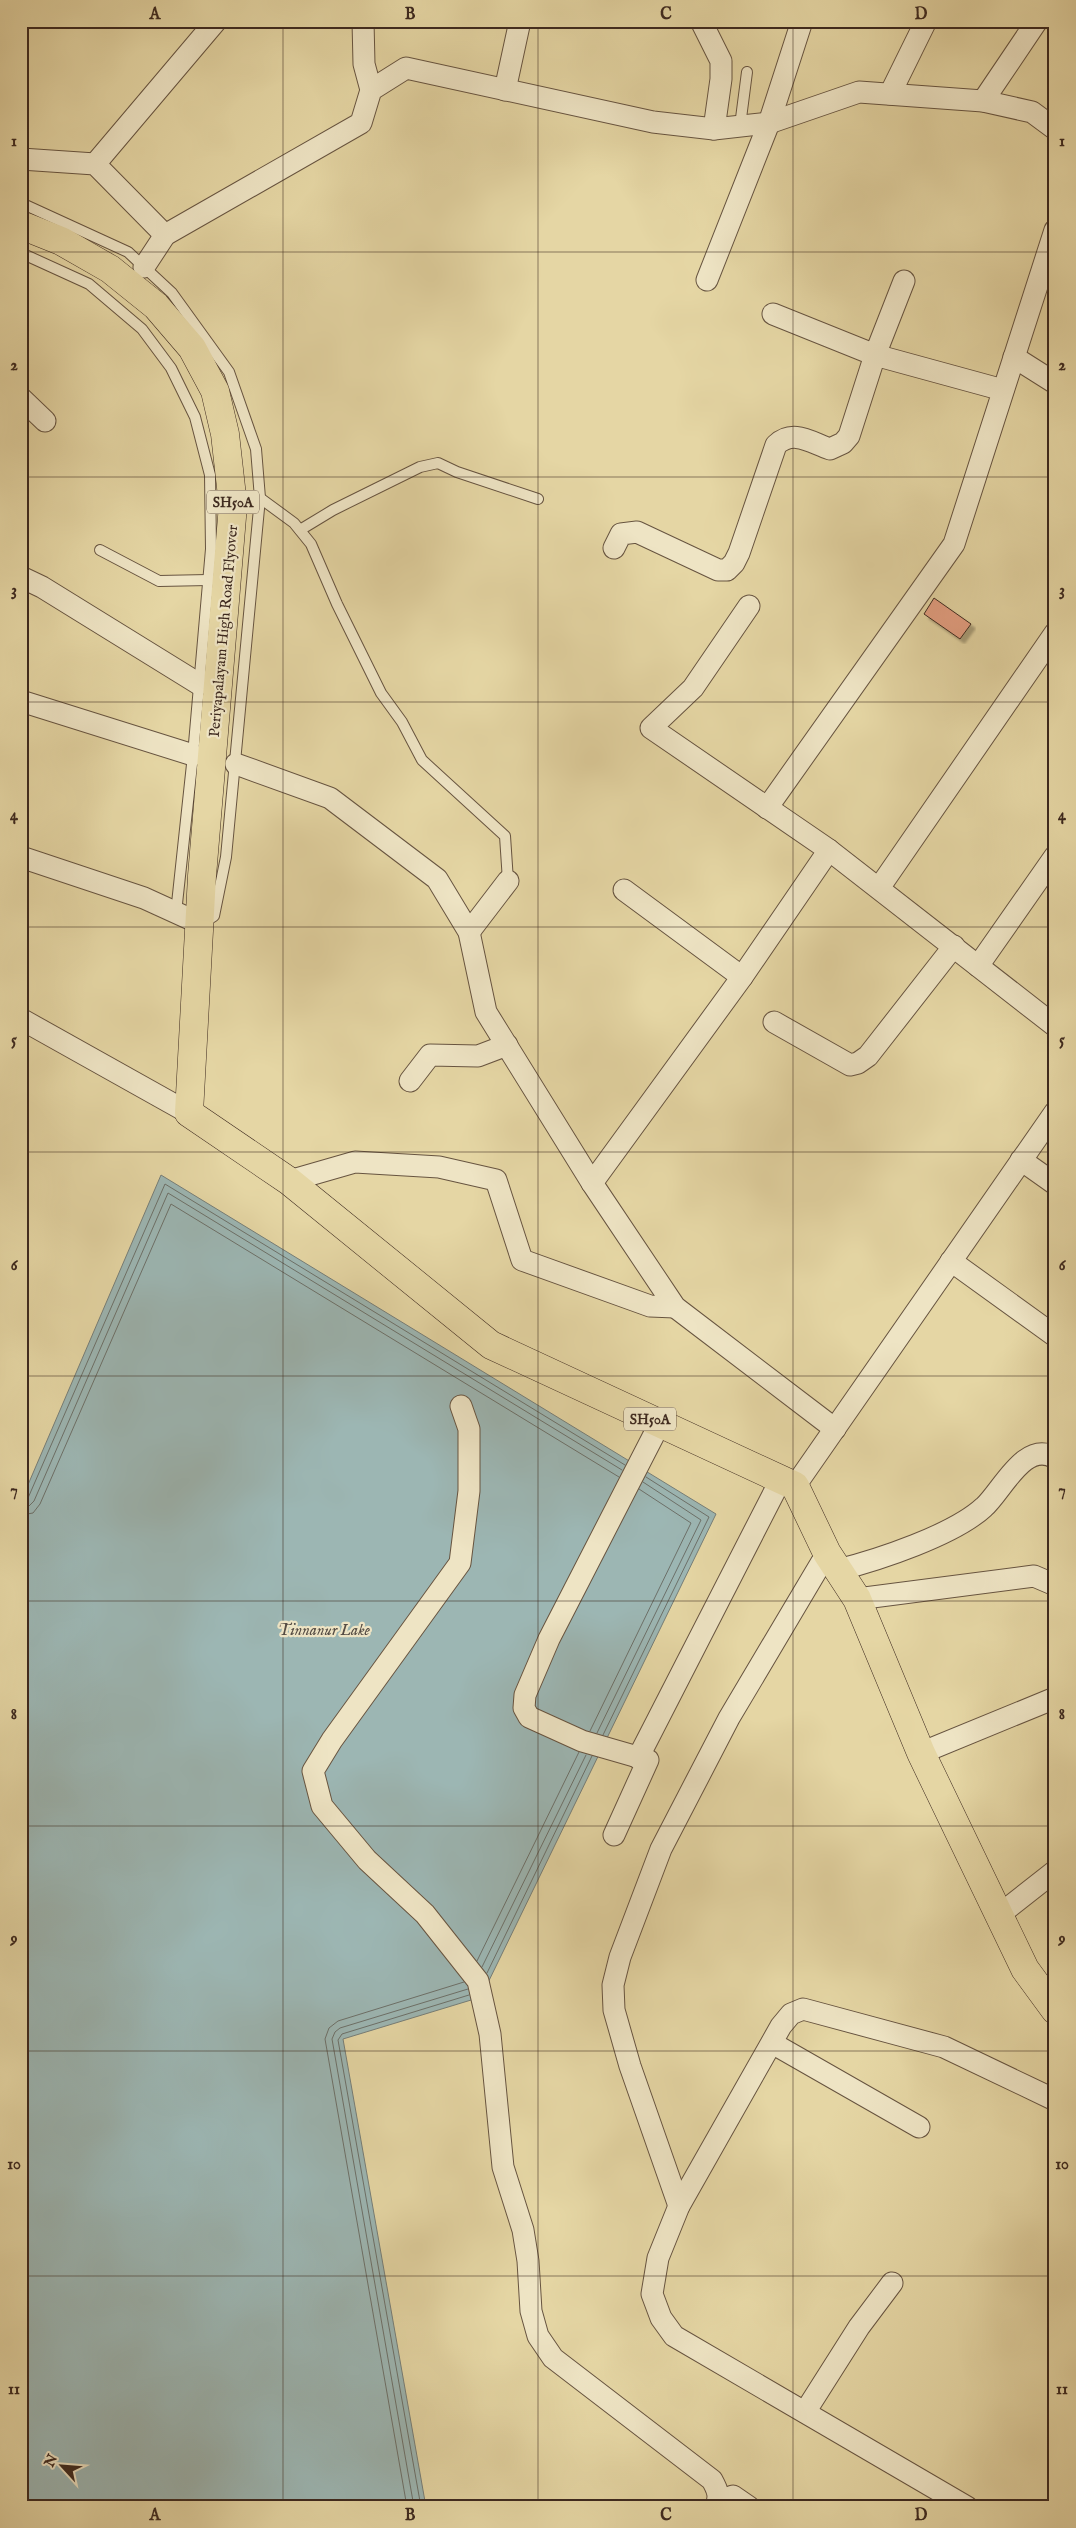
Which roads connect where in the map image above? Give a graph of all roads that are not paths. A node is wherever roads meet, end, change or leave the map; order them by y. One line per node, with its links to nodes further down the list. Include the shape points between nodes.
1 (216, 21): 18 (street)
2 (363, 21): 9 (street, via 364,64)
3 (520, 21): 10 (street)
4 (701, 21): 15 (street, via 720,61 721,79)
5 (802, 21): 13 (street)
6 (926, 21): 11 (street)
7 (1037, 21): 12 (street)
8 (747, 72): 14 (lane)
9 (371, 90): 10 (street, via 406,68); 22 (street, via 361,123)
10 (505, 90): 15 (street, via 653,122)
11 (890, 94): 12 (street); 13 (street, via 859,92)
12 (983, 101): 16 (street, via 1032,112)
13 (769, 123): 14 (street); 25 (street)
14 (740, 126): 15 (street)
15 (714, 129)
16 (1055, 129)
17 (21, 159): 18 (street)
18 (95, 164): 22 (street)
19 (21, 203): 24 (lane, via 128,252)
20 (21, 225): 55 (main road, Periyapalayam High Road Flyover / SH50A, via 61,241 110,269 156,306 192,348 215,391 225,434 233,505 202,876)
21 (1055, 230): 29 (street)
22 (165, 235): 24 (street)
23 (21, 253): 40 (lane, via 89,284 142,329 171,368 194,417 210,475)
24 (144, 267): 34 (lane, via 172,293 228,372 256,449)
25 (707, 280)
26 (904, 281): 28 (street)
27 (773, 314): 28 (street)
28 (875, 355): 31 (street); 37 (street, via 844,443 830,449 792,436 776,445 739,553 727,570 718,570 637,532 622,534)
29 (1014, 357): 30 (street); 31 (street)
30 (1055, 383)
31 (1004, 390): 47 (street, via 954,544)
32 (21, 398): 33 (street)
33 (45, 421)
34 (260, 498): 36 (lane); 46 (lane)
35 (538, 499): 36 (lane, via 438,463 411,471)
36 (300, 530): 51 (lane, via 311,544 336,604 382,692 422,760 505,836)
37 (614, 548)
38 (100, 550): 40 (lane, via 159,581)
39 (21, 578): 43 (street, via 42,587)
40 (208, 580): 43 (lane)
41 (750, 606): 47 (street, via 693,688 651,728)
42 (1055, 633): 52 (street)
43 (200, 684): 45 (lane)
44 (21, 701): 45 (street)
45 (193, 755): 54 (lane)
46 (236, 764): 55 (lane, via 226,858 214,916); 56 (street, via 330,798 436,879)
47 (767, 808): 48 (street)
48 (829, 850): 52 (street); 59 (street)
49 (21, 856): 54 (street, via 144,898)
50 (1055, 856): 58 (street)
51 (508, 881): 56 (street)
52 (879, 888): 57 (street)
53 (624, 890): 59 (street)
54 (176, 913): 55 (street)
55 (201, 924): 66 (main road, SH50A)
56 (469, 932): 63 (street, via 486,1012)
57 (954, 946): 58 (street); 61 (street, via 868,1056 858,1063 850,1065)
58 (978, 966): 62 (street)
59 (742, 977): 69 (street)
60 (21, 1019): 66 (street)
61 (774, 1022)
62 (1055, 1026)
63 (507, 1045): 64 (street, via 478,1056 430,1056); 69 (street)
64 (410, 1081)
65 (1055, 1112): 67 (street)
66 (189, 1113): 68 (main road, SH50A)
67 (1021, 1160): 70 (street); 71 (street)
68 (289, 1181): 72 (street, via 355,1162 439,1167 496,1180 522,1260 650,1306); 75 (main road, SH50A, via 491,1345)
69 (592, 1183): 72 (street)
70 (1055, 1184)
71 (950, 1261): 73 (street); 76 (street)
72 (675, 1307): 76 (street)
73 (1055, 1336)
74 (461, 1406): 95 (street, via 469,1429 469,1482 460,1563 313,1771 322,1806 367,1860 425,1914 478,1981 490,2034 503,2166 523,2230 531,2311 538,2336 553,2358 712,2480 718,2491)
75 (660, 1423): 78 (main road, SH50A); 84 (street, via 549,1639 525,1695 524,1708 529,1717 582,1741)
76 (834, 1429): 78 (street)
77 (1055, 1458): 79 (street, via 1047,1453 1034,1454 1022,1463 984,1507 960,1524 879,1559)
78 (788, 1482): 79 (main road); 84 (street)
79 (833, 1562): 81 (main road); 92 (street, via 729,1718 661,1849 620,1957 613,1985 614,2010 630,2066)
80 (1055, 1585): 81 (street, via 1034,1576)
81 (857, 1599): 83 (main road)
82 (1055, 1698): 83 (street)
83 (921, 1753): 87 (main road)
84 (638, 1758): 85 (street, via 648,1760)
85 (614, 1835)
86 (1055, 1871): 87 (street)
87 (999, 1916): 88 (main road, via 1026,1969)
88 (1055, 2010)
89 (772, 2043): 90 (street, via 791,2014 803,2009 816,2011 944,2047); 91 (street); 92 (street)
90 (1055, 2100)
91 (919, 2127)
92 (679, 2206): 94 (street, via 658,2258 652,2294 661,2318 674,2336)
93 (892, 2283): 94 (street)
94 (805, 2412): 97 (street)
95 (717, 2504): 96 (street, via 733,2496)
96 (749, 2507)
97 (967, 2507)

